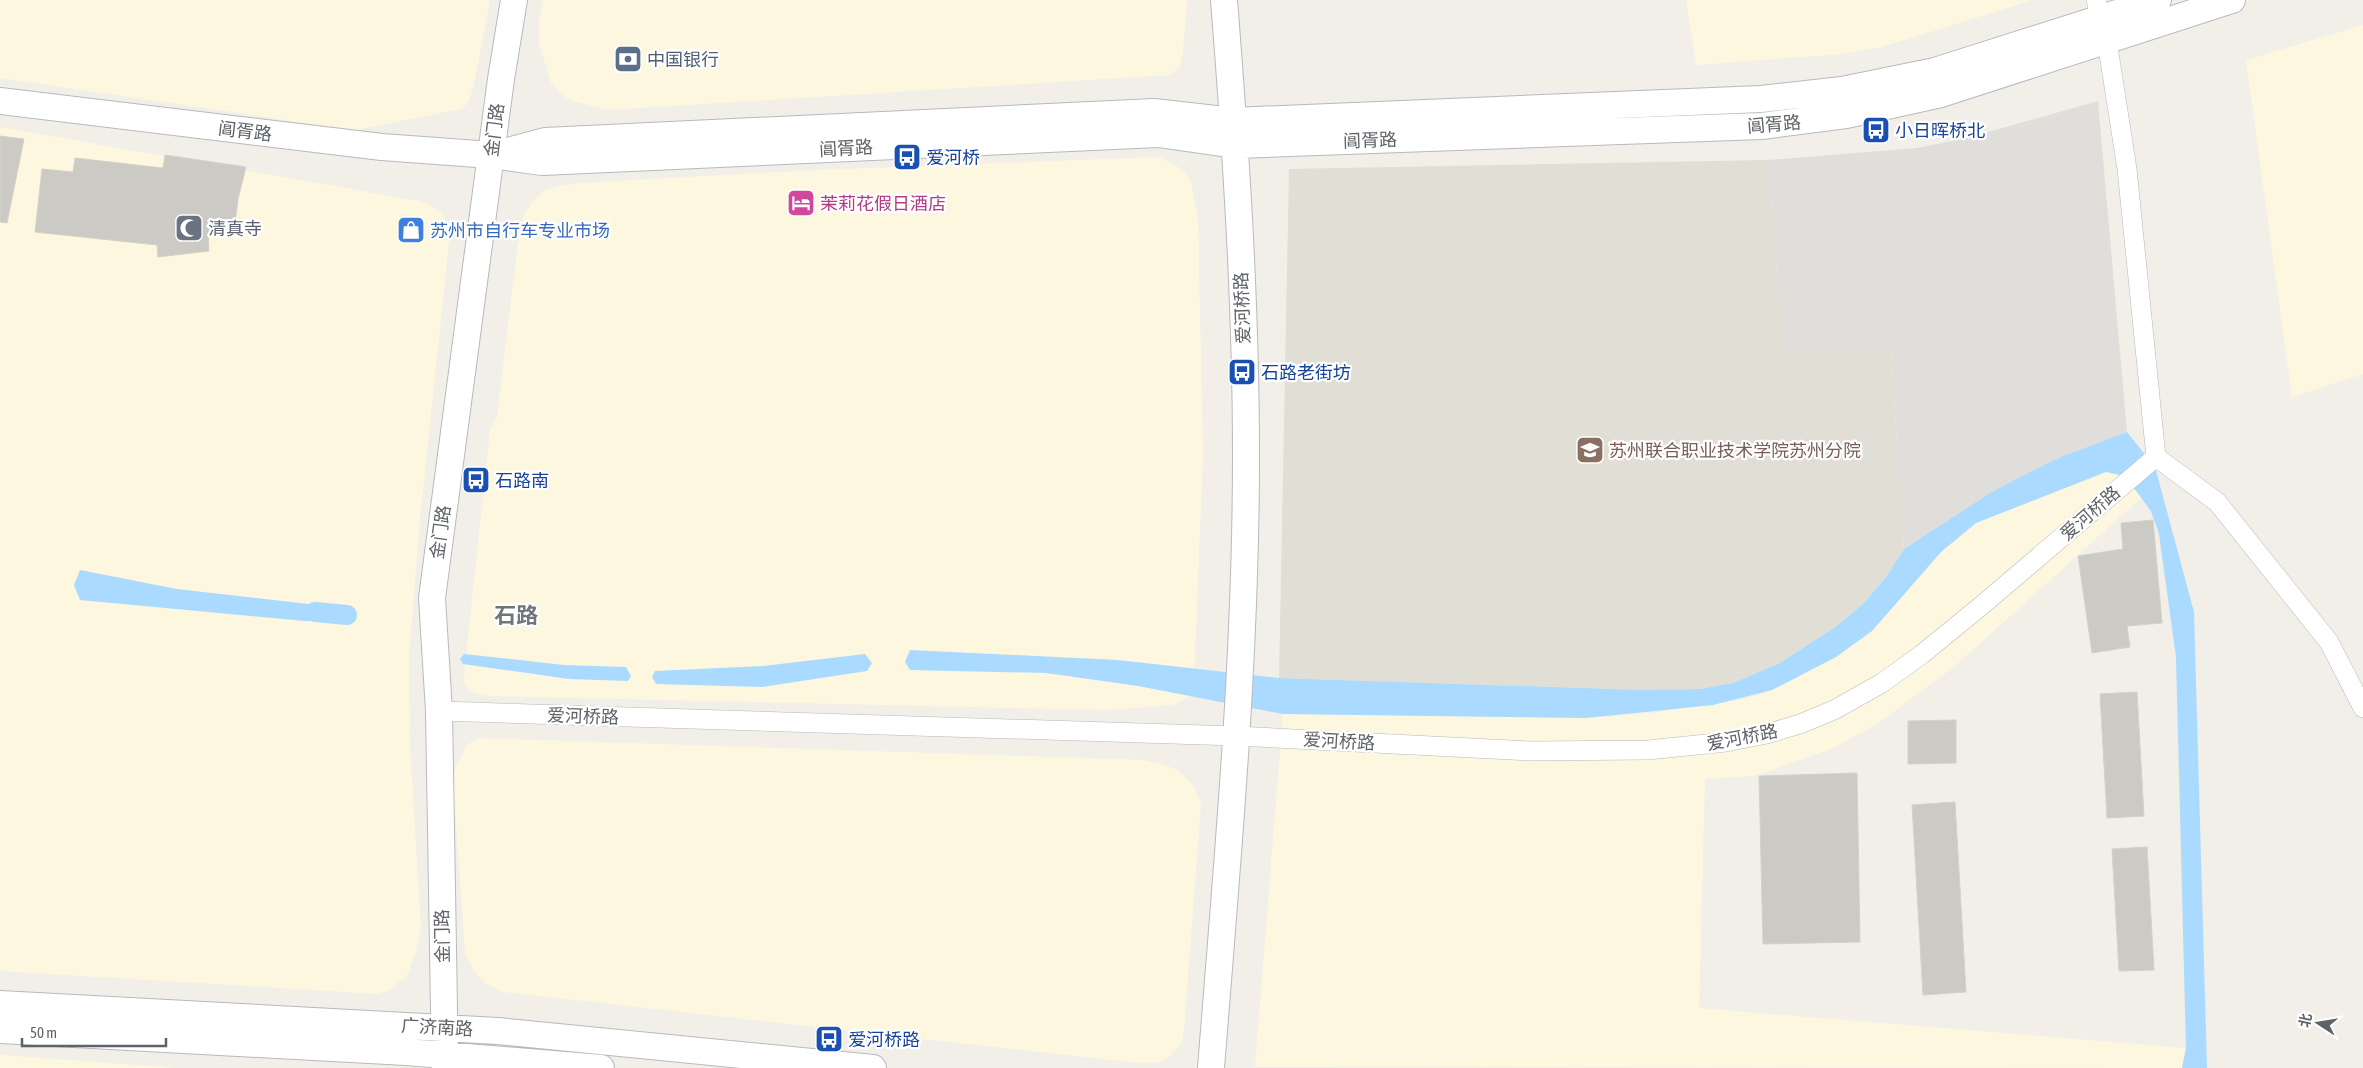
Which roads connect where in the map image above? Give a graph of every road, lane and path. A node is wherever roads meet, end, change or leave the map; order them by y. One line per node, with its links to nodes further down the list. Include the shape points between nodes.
1 (514, 0): 8 (main road, 金门路)
2 (1224, 0): 7 (main road, 爱河桥路)
3 (2158, 0): 5 (main road, 阊胥路)
4 (2232, 0): 5 (main road, 阊胥路)
5 (2101, 20): 7 (main road, 阊胥路, via 1935,71 1805,95); 9 (street, via 2127,169)
6 (0, 101): 8 (main road, 阊胥路, via 382,146)
7 (1234, 133): 8 (main road, 阊胥路, via 1154,112 545,141); 12 (main road, 爱河桥路, via 1246,439)
8 (491, 155): 11 (main road, 金门路, via 434,580 432,610)
9 (2154, 458): 10 (street, via 2217,502 2329,642); 12 (street, 爱河桥路, via 1982,606 1882,683 1834,710 1767,734 1694,746 1593,752 1531,751)
10 (2363, 708)
11 (439, 711): 12 (street, 爱河桥路); 14 (main road, 金门路)
12 (1236, 729): 19 (main road, 爱河桥路)
13 (0, 1004): 14 (main road, 广济南路)
14 (444, 1027): 16 (main road, 金门路); 18 (main road, 广济南路)
15 (0, 1030): 16 (main road, 广济南路)
16 (445, 1061): 17 (main road, 广济南路)
17 (602, 1068)
18 (873, 1068)
19 (1211, 1068)

